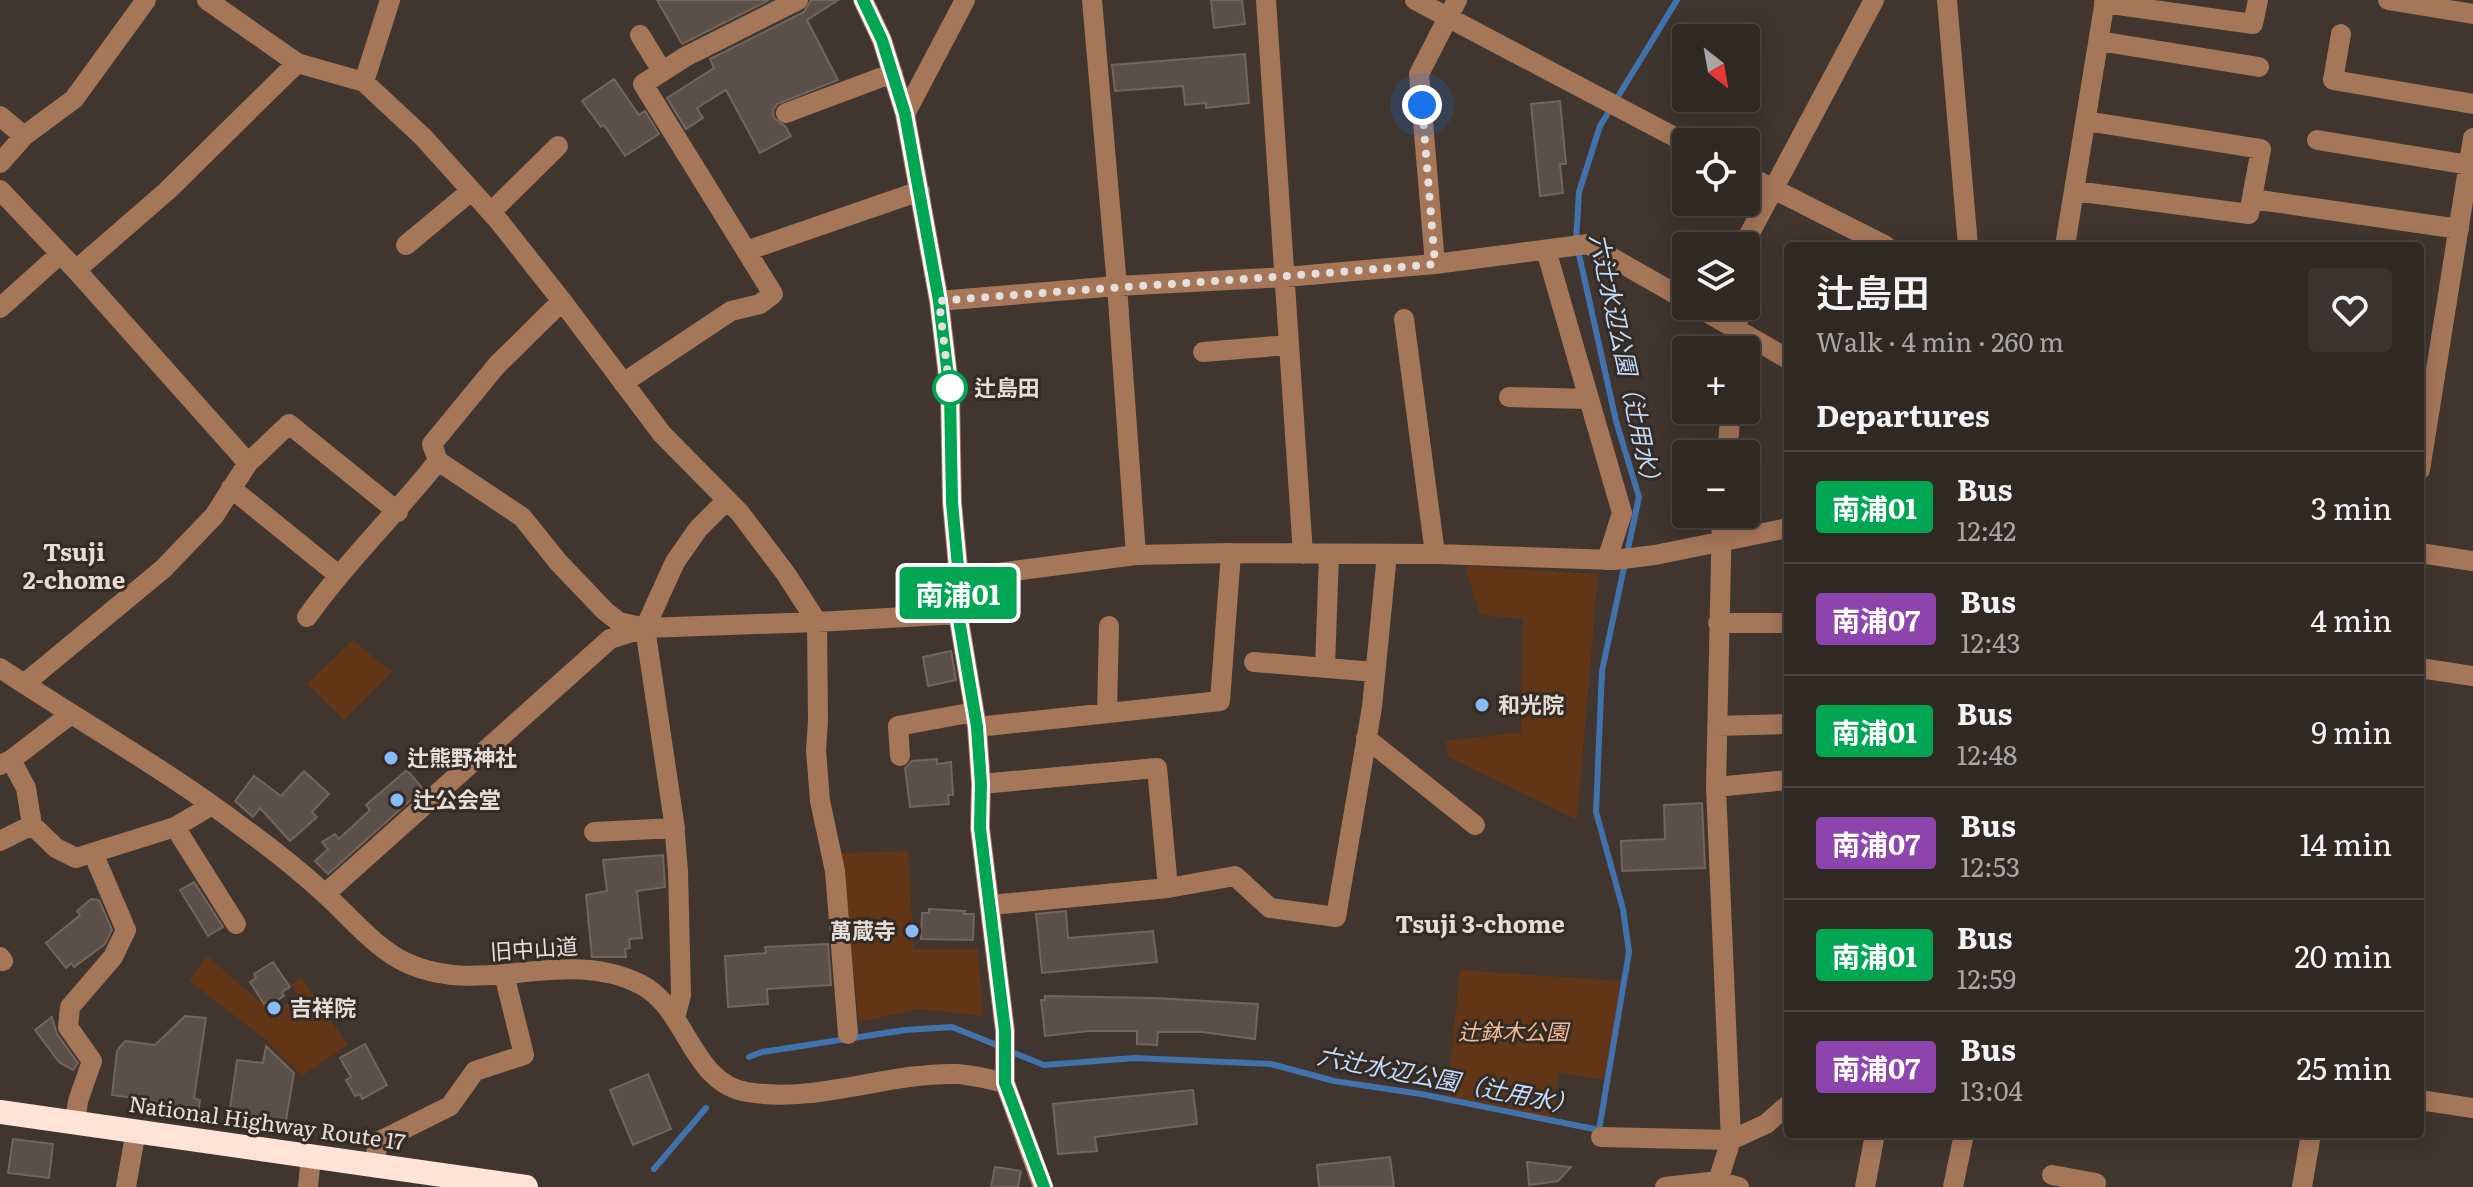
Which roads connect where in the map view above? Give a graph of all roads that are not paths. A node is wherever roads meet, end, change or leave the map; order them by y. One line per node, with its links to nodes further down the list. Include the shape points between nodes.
1 (146, 0): 31 (street, via 74,99)
2 (207, 0): 20 (street)
3 (390, 0): 24 (street)
4 (798, 0): 22 (street)
5 (863, 0): 23 (street)
6 (965, 0): 27 (street)
7 (1092, 0): 57 (street)
8 (1266, 0): 56 (street)
9 (1415, 0): 15 (street)
10 (1874, 0): 38 (street)
11 (1947, 0): 48 (street)
12 (2258, 0): 14 (street, via 2253,24)
13 (2388, 0): 16 (street)
14 (2104, 2): 19 (street)
15 (1453, 9): 30 (street); 54 (street, via 1419,74)
16 (2473, 14)
17 (2341, 34): 25 (street, via 2333,80)
18 (640, 35): 22 (street)
19 (2099, 41): 21 (street); 29 (street)
20 (297, 63): 24 (street); 55 (street, via 167,191)
21 (2259, 67)
22 (662, 71): 52 (street, via 643,84)
23 (893, 73): 26 (street); 27 (street)
24 (364, 82): 40 (street)
25 (2473, 104)
26 (786, 113)
27 (905, 114): 41 (street)
28 (0, 116): 31 (street)
29 (2086, 121): 42 (street); 43 (street, via 2261,149)
30 (1672, 135)
31 (24, 136): 35 (street)
32 (2317, 140): 36 (street)
33 (2473, 140): 36 (street)
34 (558, 146): 44 (street)
35 (0, 163)
36 (2469, 165): 45 (street)
37 (1760, 182): 38 (street)
38 (1773, 189): 46 (street); 47 (street)
39 (0, 190): 53 (street)
40 (471, 191): 44 (street); 50 (street)
41 (920, 191): 52 (street); 60 (street)
42 (2075, 191): 43 (street, via 2249,214); 49 (street)
43 (2252, 199): 45 (street)
44 (491, 212): 59 (street)
45 (2459, 229): 72 (street)
46 (1750, 232)
47 (1867, 241)
48 (1968, 242)
49 (2066, 242)
50 (406, 245)
51 (1546, 250): 54 (street); 58 (street, via 1588,244); 71 (street)
52 (746, 251): 69 (street, via 773,294 760,304 731,311)
53 (60, 254): 55 (street); 61 (street)
54 (1435, 264): 56 (street)
55 (76, 270): 74 (street)
56 (1285, 277): 57 (street); 65 (street)
57 (1117, 286): 60 (street); 87 (street)
58 (1672, 292)
59 (562, 301): 69 (street); 73 (street, via 497,365 432,444)
60 (939, 301): 91 (street, via 950,393)
61 (0, 308)
62 (1404, 319): 85 (street)
63 (1713, 320): 64 (street)
64 (1732, 336)
65 (1289, 345): 67 (street); 82 (street)
66 (1760, 349): 68 (street)
67 (1203, 352)
68 (1784, 358)
69 (623, 383): 76 (street, via 662,434)
70 (1509, 397): 71 (street)
71 (1589, 399): 88 (street, via 1622,513)
72 (2424, 445)
73 (438, 461): 77 (street); 98 (street, via 522,517 605,611 619,622)
74 (248, 463): 75 (street); 77 (street, via 289,424)
75 (231, 488): 90 (street); 105 (street, via 214,516 163,569)
76 (727, 500): 94 (street); 98 (street, via 675,562)
77 (398, 512): 90 (street)
78 (1721, 528): 80 (street)
79 (1784, 529): 80 (street)
80 (1720, 542): 88 (street); 95 (street)
81 (1231, 553): 82 (street); 87 (street); 106 (street, via 1220,701)
82 (1303, 554): 83 (street)
83 (1329, 554): 84 (street); 101 (street)
84 (1387, 554): 85 (street); 103 (street)
85 (1435, 554): 88 (street)
86 (2424, 554): 89 (street)
87 (1136, 555): 91 (street)
88 (1607, 560)
89 (2473, 561)
90 (337, 574): 93 (street)
91 (959, 578): 92 (street)
92 (958, 614): 94 (street); 108 (street)
93 (307, 617)
94 (817, 622): 98 (street); 131 (street, via 816,750 835,871)
95 (1718, 623): 96 (street); 110 (street)
96 (1784, 623)
97 (1109, 626): 106 (street)
98 (645, 628): 121 (street); 126 (street, via 610,639)
99 (1254, 662): 101 (street)
100 (0, 668): 105 (street, 旧中山道)
101 (1325, 668): 103 (street)
102 (2424, 669): 104 (street)
103 (1375, 672): 111 (street)
104 (2473, 676)
105 (24, 684): 107 (street, 旧中山道)
106 (1107, 713): 108 (street)
107 (71, 714): 113 (street); 117 (street, 旧中山道)
108 (975, 720): 112 (street, via 898,726); 115 (street)
109 (1784, 724): 110 (street)
110 (1717, 726): 116 (street)
111 (1366, 738): 119 (street); 125 (street, via 1336,917 1270,908 1235,876)
112 (900, 756)
113 (5, 762): 118 (street, via 26,788)
114 (1784, 780): 116 (street)
115 (981, 784): 125 (street, via 1157,768); 127 (street, via 980,828)
116 (1716, 787): 143 (street)
117 (212, 805): 120 (street); 126 (street, 旧中山道)
118 (32, 825): 123 (street); 124 (street, via 76,858)
119 (1475, 825)
120 (175, 827): 124 (street); 128 (street)
121 (675, 828): 122 (street); 130 (street, via 681,995)
122 (594, 832)
123 (0, 841)
124 (93, 853): 137 (street, via 126,930 113,957 70,1007 68,1027 92,1061)
125 (1168, 888): 127 (street)
126 (325, 894): 129 (street, 旧中山道, via 407,963 455,977)
127 (991, 905): 132 (street, via 1005,1031)
128 (236, 924)
129 (504, 974): 130 (street, 旧中山道, via 553,968 605,972 642,985); 146 (street, via 524,1055 475,1071 450,1106 378,1142)
130 (675, 1018): 132 (street, 旧中山道, via 713,1073 745,1092 809,1093 957,1074)
131 (848, 1034)
132 (1005, 1083): 153 (street)
133 (2424, 1101): 135 (street)
134 (1784, 1108): 143 (street, via 1766,1124)
135 (2473, 1108)
136 (1, 1118): 137 (highway, National Highway Route 17)
137 (75, 1122): 138 (highway, National Highway Route 17)
138 (136, 1130): 145 (highway, National Highway Route 17); 150 (street)
139 (1601, 1137): 143 (street)
140 (1874, 1138): 156 (street)
141 (1963, 1138): 157 (street)
142 (2310, 1138): 158 (street)
143 (1731, 1140): 147 (street)
144 (2058, 1154): 148 (street)
145 (311, 1156): 146 (highway, National Highway Route 17); 151 (street)
146 (374, 1166): 152 (highway, National Highway Route 17)
147 (1718, 1181): 154 (street); 155 (street)
148 (2051, 1181): 149 (street)
149 (2096, 1183)
150 (126, 1187)
151 (308, 1187)
152 (526, 1187)
153 (1043, 1187)
154 (1665, 1187)
155 (1739, 1187)
156 (1865, 1187)
157 (1953, 1187)
158 (2302, 1187)

